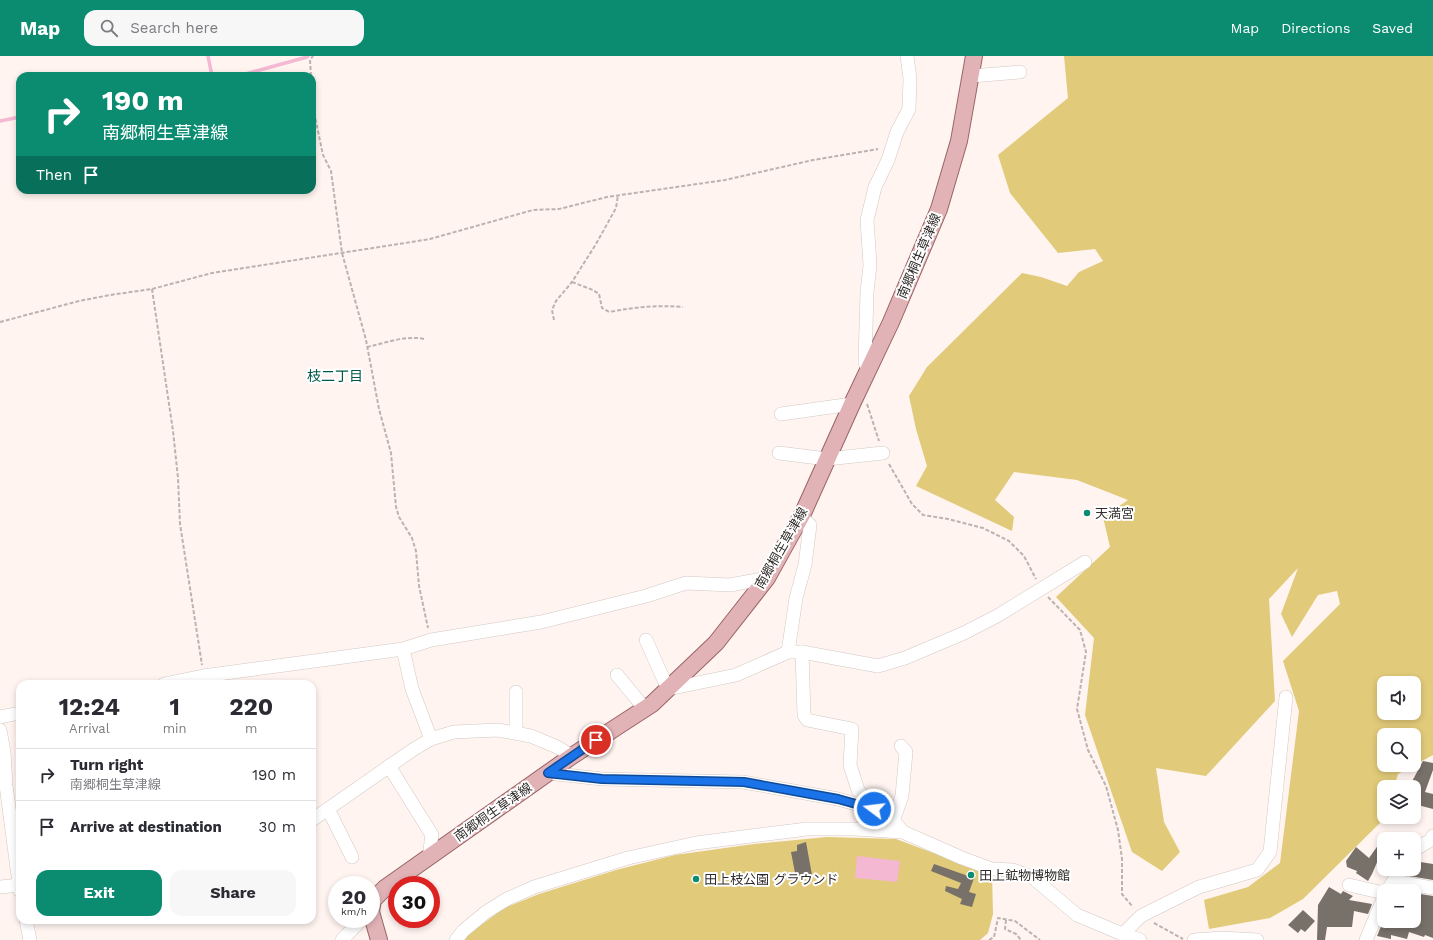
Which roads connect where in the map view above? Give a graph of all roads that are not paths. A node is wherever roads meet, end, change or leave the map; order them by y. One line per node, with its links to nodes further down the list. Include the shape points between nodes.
1 (907, 56): 5 (street, via 910,79 908,109 875,188 867,220 870,265)
2 (974, 56): 4 (main road, 南郷桐生草津線)
3 (1020, 72): 4 (street)
4 (970, 76): 5 (main road, 南郷桐生草津線, via 959,141 939,209)
5 (864, 378): 6 (main road, 南郷桐生草津線)
6 (852, 404): 7 (street); 10 (main road, 南郷桐生草津線)
7 (781, 414)
8 (779, 454): 10 (street)
9 (883, 454): 10 (street)
10 (828, 459): 11 (main road, 南郷桐生草津線)
11 (801, 516): 13 (main road, 南郷桐生草津線); 16 (street, via 810,525)
12 (1085, 562): 17 (street, via 997,616 905,658 878,666)
13 (767, 578): 15 (street, via 730,585 686,583 646,596 541,622 431,640); 20 (main road, 南郷桐生草津線, via 716,643)
14 (646, 640): 20 (street)
15 (403, 649): 19 (street); 28 (street, via 412,689)
16 (788, 652): 17 (street); 20 (street, via 736,675)
17 (802, 652): 34 (street, via 804,715 807,720 852,729 850,765 858,790)
18 (617, 675): 23 (street)
19 (184, 680)
20 (668, 690): 23 (main road, 南郷桐生草津線)
21 (516, 692): 27 (street)
22 (1286, 697): 54 (street, via 1270,852 1257,870 1199,887 1141,916)
23 (644, 709): 30 (main road, 南郷桐生草津線)
24 (16, 714): 25 (street)
25 (0, 717)
26 (0, 730): 42 (street)
27 (516, 733): 28 (street, via 498,730 454,732); 30 (street, via 557,746)
28 (431, 739): 31 (street)
29 (901, 746): 36 (street, via 906,752 902,796)
30 (572, 756): 32 (main road, 南郷桐生草津線)
31 (389, 766): 33 (street); 41 (street, via 432,834)
32 (548, 773): 34 (street, via 602,779 744,782 838,799); 41 (main road, 南郷桐生草津線)
33 (328, 809): 35 (street); 40 (street)
34 (874, 809): 36 (street)
35 (316, 817)
36 (893, 821): 37 (street)
37 (903, 832): 54 (street, via 992,869 1013,870 1032,877 1077,915); 59 (street, via 807,828 696,843 636,857 534,887 507,899 486,912)
38 (1433, 836): 39 (street)
39 (1421, 846)
40 (352, 857)
41 (429, 857): 49 (main road, 南郷桐生草津線)
42 (16, 858)
43 (1349, 885): 48 (street)
44 (0, 887): 45 (street)
45 (16, 887)
46 (1421, 887): 47 (street)
47 (1433, 888)
48 (1377, 891)
49 (380, 893)
50 (1377, 914): 63 (street)
51 (27, 924): 55 (street)
52 (376, 928): 58 (main road, 南郷桐生草津線)
53 (351, 930): 56 (street); 57 (street)
54 (1123, 934): 60 (street)
55 (30, 940)
56 (339, 940)
57 (342, 940)
58 (379, 940)
59 (456, 940)
60 (1140, 940)
61 (1194, 940): 62 (street)
62 (1257, 940)
63 (1366, 940)

